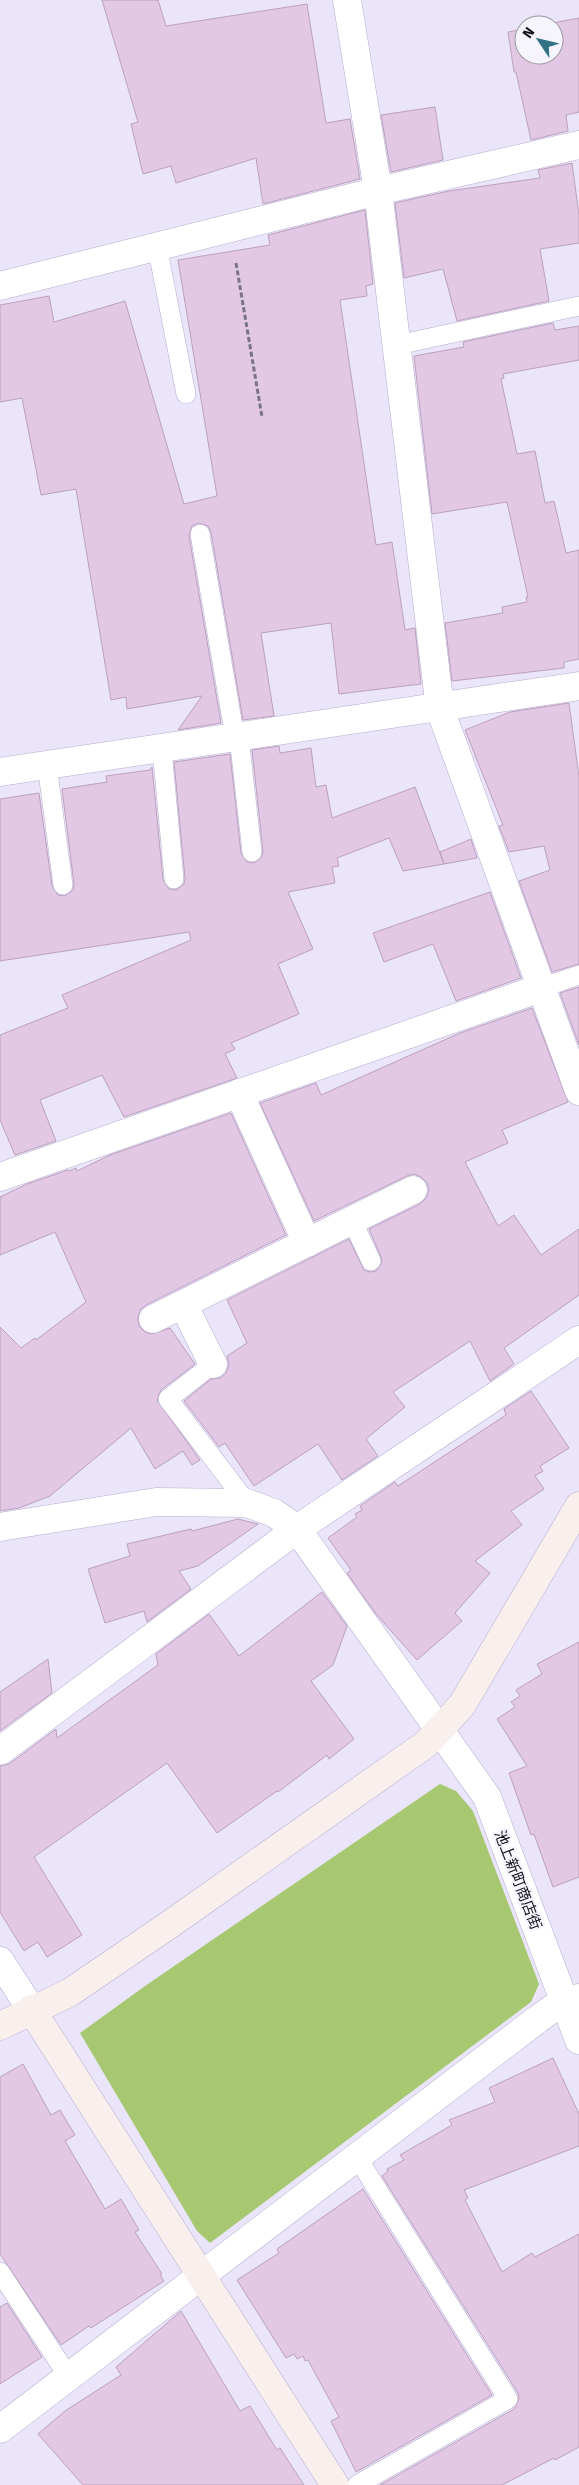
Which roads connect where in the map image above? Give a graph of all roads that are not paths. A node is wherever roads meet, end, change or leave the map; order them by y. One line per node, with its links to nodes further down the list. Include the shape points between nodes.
1 (347, 0): 3 (street)
2 (579, 145): 3 (street)
3 (378, 191): 4 (street); 7 (street)
4 (157, 246): 5 (street); 8 (lane)
5 (0, 286)
6 (579, 306): 7 (lane)
7 (397, 346): 11 (street)
8 (186, 394)
9 (200, 534): 12 (lane)
10 (579, 686): 11 (street)
11 (440, 708): 12 (street); 20 (street)
12 (237, 738): 13 (street); 16 (lane)
13 (162, 748): 14 (street); 17 (lane)
14 (47, 765): 15 (street); 18 (lane)
15 (0, 772)
16 (252, 852)
17 (174, 878)
18 (63, 885)
19 (579, 975): 20 (lane)
20 (541, 988): 21 (street); 22 (street)
21 (579, 1091)
22 (239, 1093): 23 (street); 26 (street)
23 (0, 1177)
24 (413, 1190): 25 (street)
25 (352, 1220): 26 (street); 27 (lane)
26 (307, 1243): 28 (street)
27 (371, 1261)
28 (183, 1304): 29 (street); 31 (street)
29 (153, 1319)
30 (579, 1340): 35 (street)
31 (213, 1364): 32 (lane, via 168,1399)
32 (247, 1503): 34 (street, via 156,1502); 35 (street, via 274,1513)
33 (578, 1511): 36 (street, via 462,1705)
34 (0, 1527)
35 (297, 1529): 36 (street, 池上新町商店街); 37 (street)
36 (438, 1731): 39 (street, 池上新町商店街, via 487,1797); 40 (street, via 426,1744 166,1928 69,1992)
37 (0, 1751)
38 (0, 1960): 40 (street)
39 (571, 1999): 42 (street, 池上新町商店街); 43 (street)
40 (31, 2009): 41 (street); 45 (street)
41 (0, 2026)
42 (579, 2040)
43 (357, 2157): 45 (street); 49 (lane, via 508,2399)
44 (0, 2272): 46 (lane)
45 (201, 2275): 46 (street); 48 (street)
46 (68, 2376): 47 (street)
47 (0, 2429)
48 (335, 2485)
49 (357, 2485)

